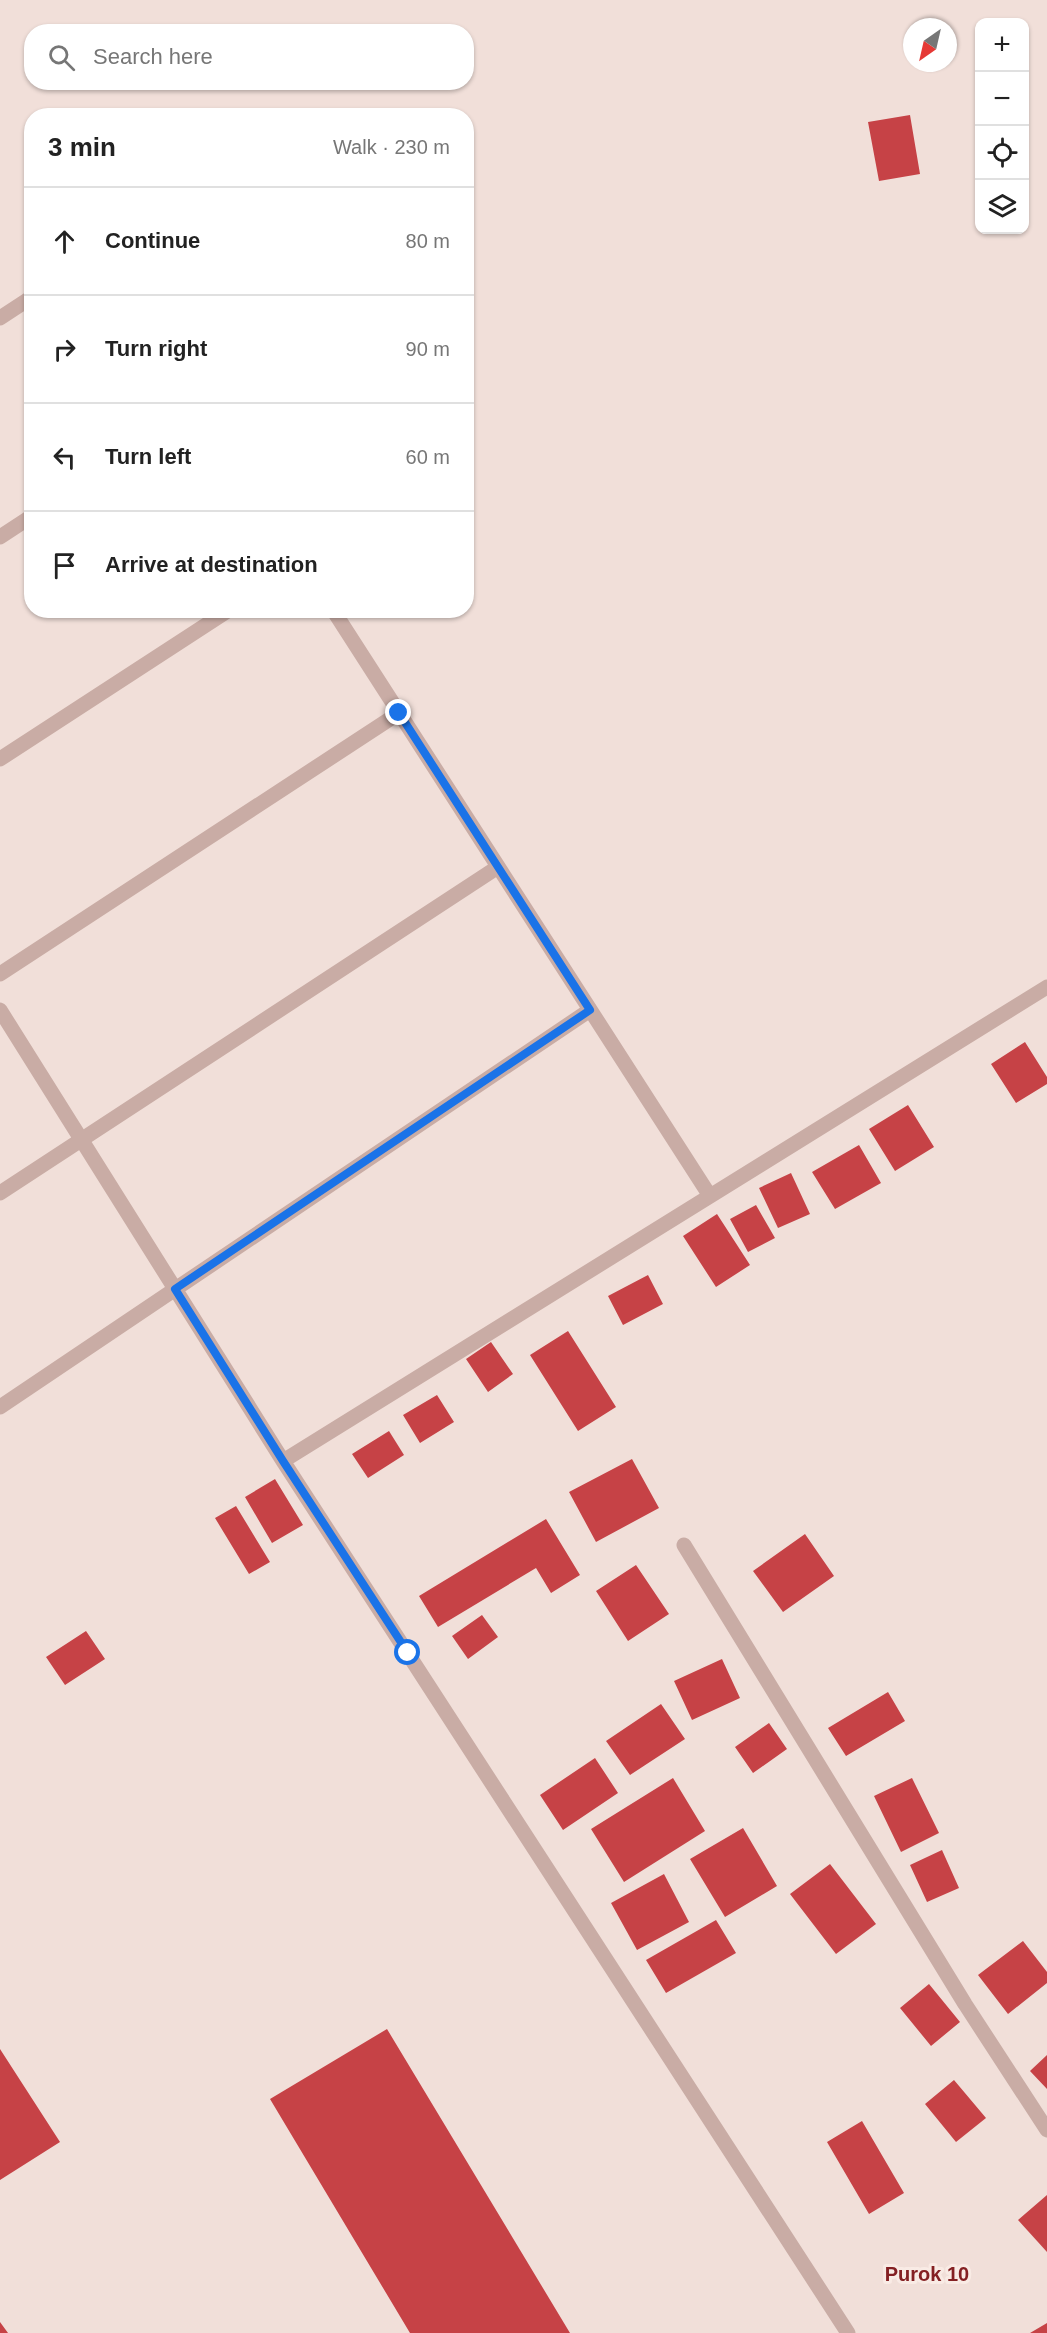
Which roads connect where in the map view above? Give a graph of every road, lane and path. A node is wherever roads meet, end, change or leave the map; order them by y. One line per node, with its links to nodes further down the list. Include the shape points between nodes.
1 (24, 302): 2 (street)
2 (0, 318)
3 (24, 521): 4 (street)
4 (0, 537)
5 (217, 618): 8 (street)
6 (338, 618): 7 (street)
7 (399, 713): 9 (street); 10 (street)
8 (0, 759)
9 (498, 867): 13 (street); 14 (street)
10 (0, 974)
11 (1047, 987): 16 (street)
12 (0, 1010): 14 (street)
13 (590, 1010): 16 (street); 17 (street)
14 (82, 1140): 15 (street); 17 (street)
15 (0, 1193)
16 (710, 1196): 19 (street)
17 (175, 1289): 18 (street); 19 (street)
18 (0, 1407)
19 (283, 1461): 22 (street)
20 (684, 1545): 21 (street, via 965,2004)
21 (1047, 2130)
22 (848, 2333)

